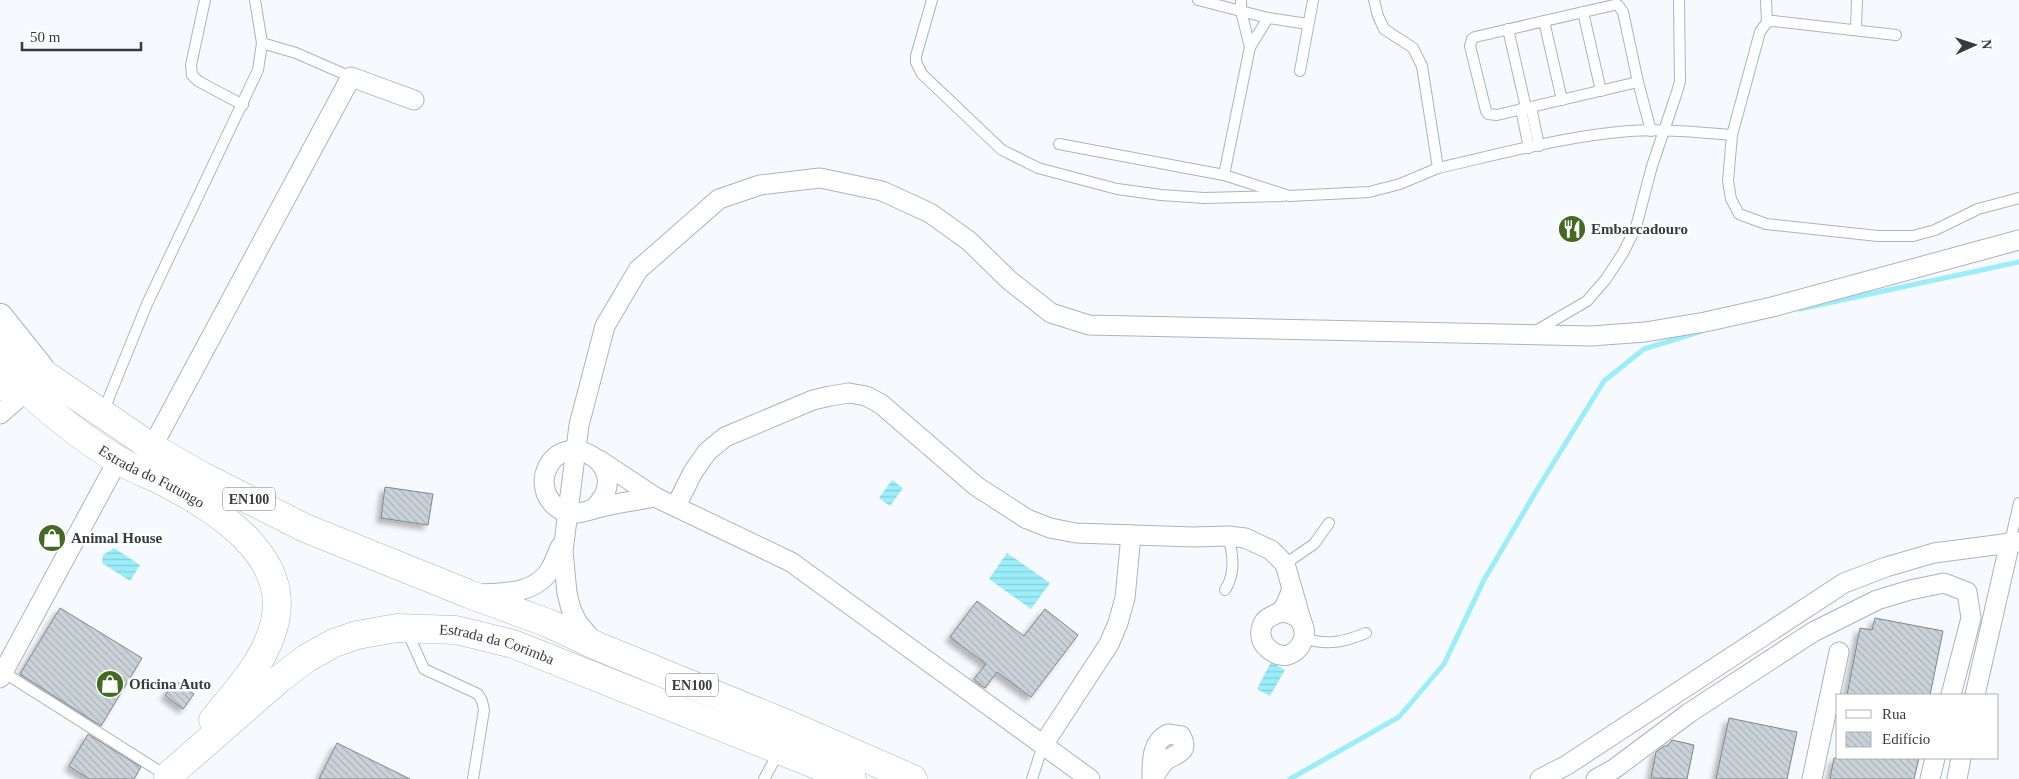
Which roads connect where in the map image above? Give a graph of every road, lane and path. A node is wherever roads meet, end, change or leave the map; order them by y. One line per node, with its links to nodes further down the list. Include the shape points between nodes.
1 (205, 0): 28 (lane, via 191,65 192,74 198,81)
2 (255, 0): 20 (lane)
3 (932, 0): 37 (lane, via 916,56 918,68 1002,150 1038,168 1117,189 1204,198)
4 (1198, 0): 11 (lane)
5 (1241, 0): 11 (lane)
6 (1313, 0): 16 (lane)
7 (1374, 0): 35 (lane, via 1384,29 1413,48 1422,66)
8 (1679, 0): 31 (lane, via 1680,81)
9 (1766, 0): 15 (lane)
10 (1857, 0): 18 (lane)
11 (1240, 12): 13 (lane); 21 (lane)
12 (1583, 12): 14 (lane); 24 (lane, via 1614,5 1621,8); 25 (lane)
13 (1268, 18): 16 (lane); 21 (lane)
14 (1544, 21): 17 (lane); 27 (lane)
15 (1767, 22): 18 (lane); 32 (lane, via 1760,32)
16 (1308, 24): 22 (lane)
17 (1508, 29): 29 (lane); 29 (lane, via 1475,37 1470,46 1486,111 1492,116)
18 (1856, 30): 19 (lane)
19 (1896, 34)
20 (262, 43): 23 (lane, via 296,53); 28 (lane, via 258,70)
21 (1250, 47): 36 (lane)
22 (1300, 71)
23 (351, 77): 26 (street); 46 (street)
24 (1638, 82): 25 (lane); 30 (lane)
25 (1601, 91): 27 (lane)
26 (414, 100)
27 (1562, 100): 29 (lane)
28 (243, 105): 45 (lane, via 147,304)
29 (1526, 108): 34 (lane)
30 (1650, 131): 31 (lane); 34 (lane, via 1600,134)
31 (1665, 132): 32 (lane); 41 (lane, via 1636,226 1624,253 1587,301)
32 (1732, 135): 38 (lane, via 1728,181 1731,199 1739,214 1766,224 1878,236 1913,236 1935,230 1978,209)
33 (1059, 144): 36 (lane)
34 (1534, 147): 35 (lane)
35 (1438, 168): 37 (lane, via 1400,184 1369,192)
36 (1224, 175): 37 (lane)
37 (1289, 196)
38 (2019, 198)
39 (2019, 240): 41 (street, via 1772,308 1705,322 1636,333 1591,336)
40 (0, 317): 43 (main road)
41 (1532, 333): 47 (street, via 1090,325 1051,313 1009,280 968,241 930,213 882,191 820,178 760,185 719,199 638,270 605,326)
42 (0, 344): 43 (main road, Estrada do Futungo / EN100)
43 (16, 378): 44 (street, via 16,400); 45 (main road, Estrada do Futungo / EN100); 48 (main road, Estrada do Futungo / EN100, via 56,414)
44 (0, 414)
45 (102, 414): 46 (main road, Estrada do Futungo / EN100)
46 (152, 447): 63 (main road, Estrada do Futungo / EN100, via 305,528)
47 (574, 450): 49 (street); 54 (street); 54 (street, via 554,459 544,482 553,505)
48 (118, 460): 70 (street); 79 (main road, Estrada do Futungo, via 179,491 234,527 258,550 275,588 275,621 263,654)
49 (599, 460): 50 (street); 53 (street, via 607,486 600,503)
50 (655, 497): 52 (street); 53 (street)
51 (2019, 504): 59 (lane)
52 (676, 506): 57 (street, via 702,458 724,437 813,400 849,393 866,396 881,404 976,486 1027,519 1076,533); 73 (street, via 791,562)
53 (593, 509): 54 (street, via 585,513)
54 (568, 513): 56 (street)
55 (1329, 523): 60 (lane, via 1314,544)
56 (565, 536): 63 (street, via 551,569 535,585 506,593); 68 (street, via 563,566 571,609 577,622)
57 (1131, 536): 58 (street); 73 (street, via 1125,598 1118,623 1109,644)
58 (1228, 536): 60 (street, via 1245,538 1271,550); 62 (lane, via 1233,564 1231,581)
59 (2015, 542): 72 (street); 74 (street, via 1934,553 1844,583)
60 (1285, 564): 61 (street)
61 (1292, 589): 64 (street); 67 (street)
62 (1225, 590)
63 (469, 594): 68 (main road, EN100, via 548,623)
64 (1281, 612): 67 (street, via 1296,616 1302,623); 67 (street, via 1267,618 1262,628 1262,640 1272,653 1287,655 1294,652 1301,645)
65 (397, 628): 75 (main road, Estrada da Corimba / EN100, via 456,630 513,644); 79 (main road, Estrada da Corimba / EN100, via 356,635 306,658); 80 (lane, via 411,640 424,669 478,694 482,701 484,710)
66 (1366, 633): 67 (lane, via 1330,644 1317,643)
67 (1304, 634)
68 (597, 646): 83 (main road, EN100)
69 (1840, 652): 88 (street)
70 (2, 675): 79 (lane)
71 (1951, 694): 78 (street, via 1971,618 1967,592 1944,583 1877,600 1813,632 1690,713)
72 (1975, 694)
73 (1043, 745): 84 (lane); 85 (street)
74 (1598, 745): 78 (street); 86 (street)
75 (780, 749): 81 (lane); 82 (main road, Estrada da Corimba / EN100)
76 (1936, 759): 89 (street)
77 (1961, 759): 90 (street)
78 (1618, 774): 87 (street)
79 (166, 778)
80 (473, 779)
81 (764, 779)
82 (852, 779)
83 (913, 779)
84 (1032, 779)
85 (1090, 779)
86 (1540, 779)
87 (1596, 779)
88 (1812, 779)
89 (1930, 779)
90 (1957, 779)

